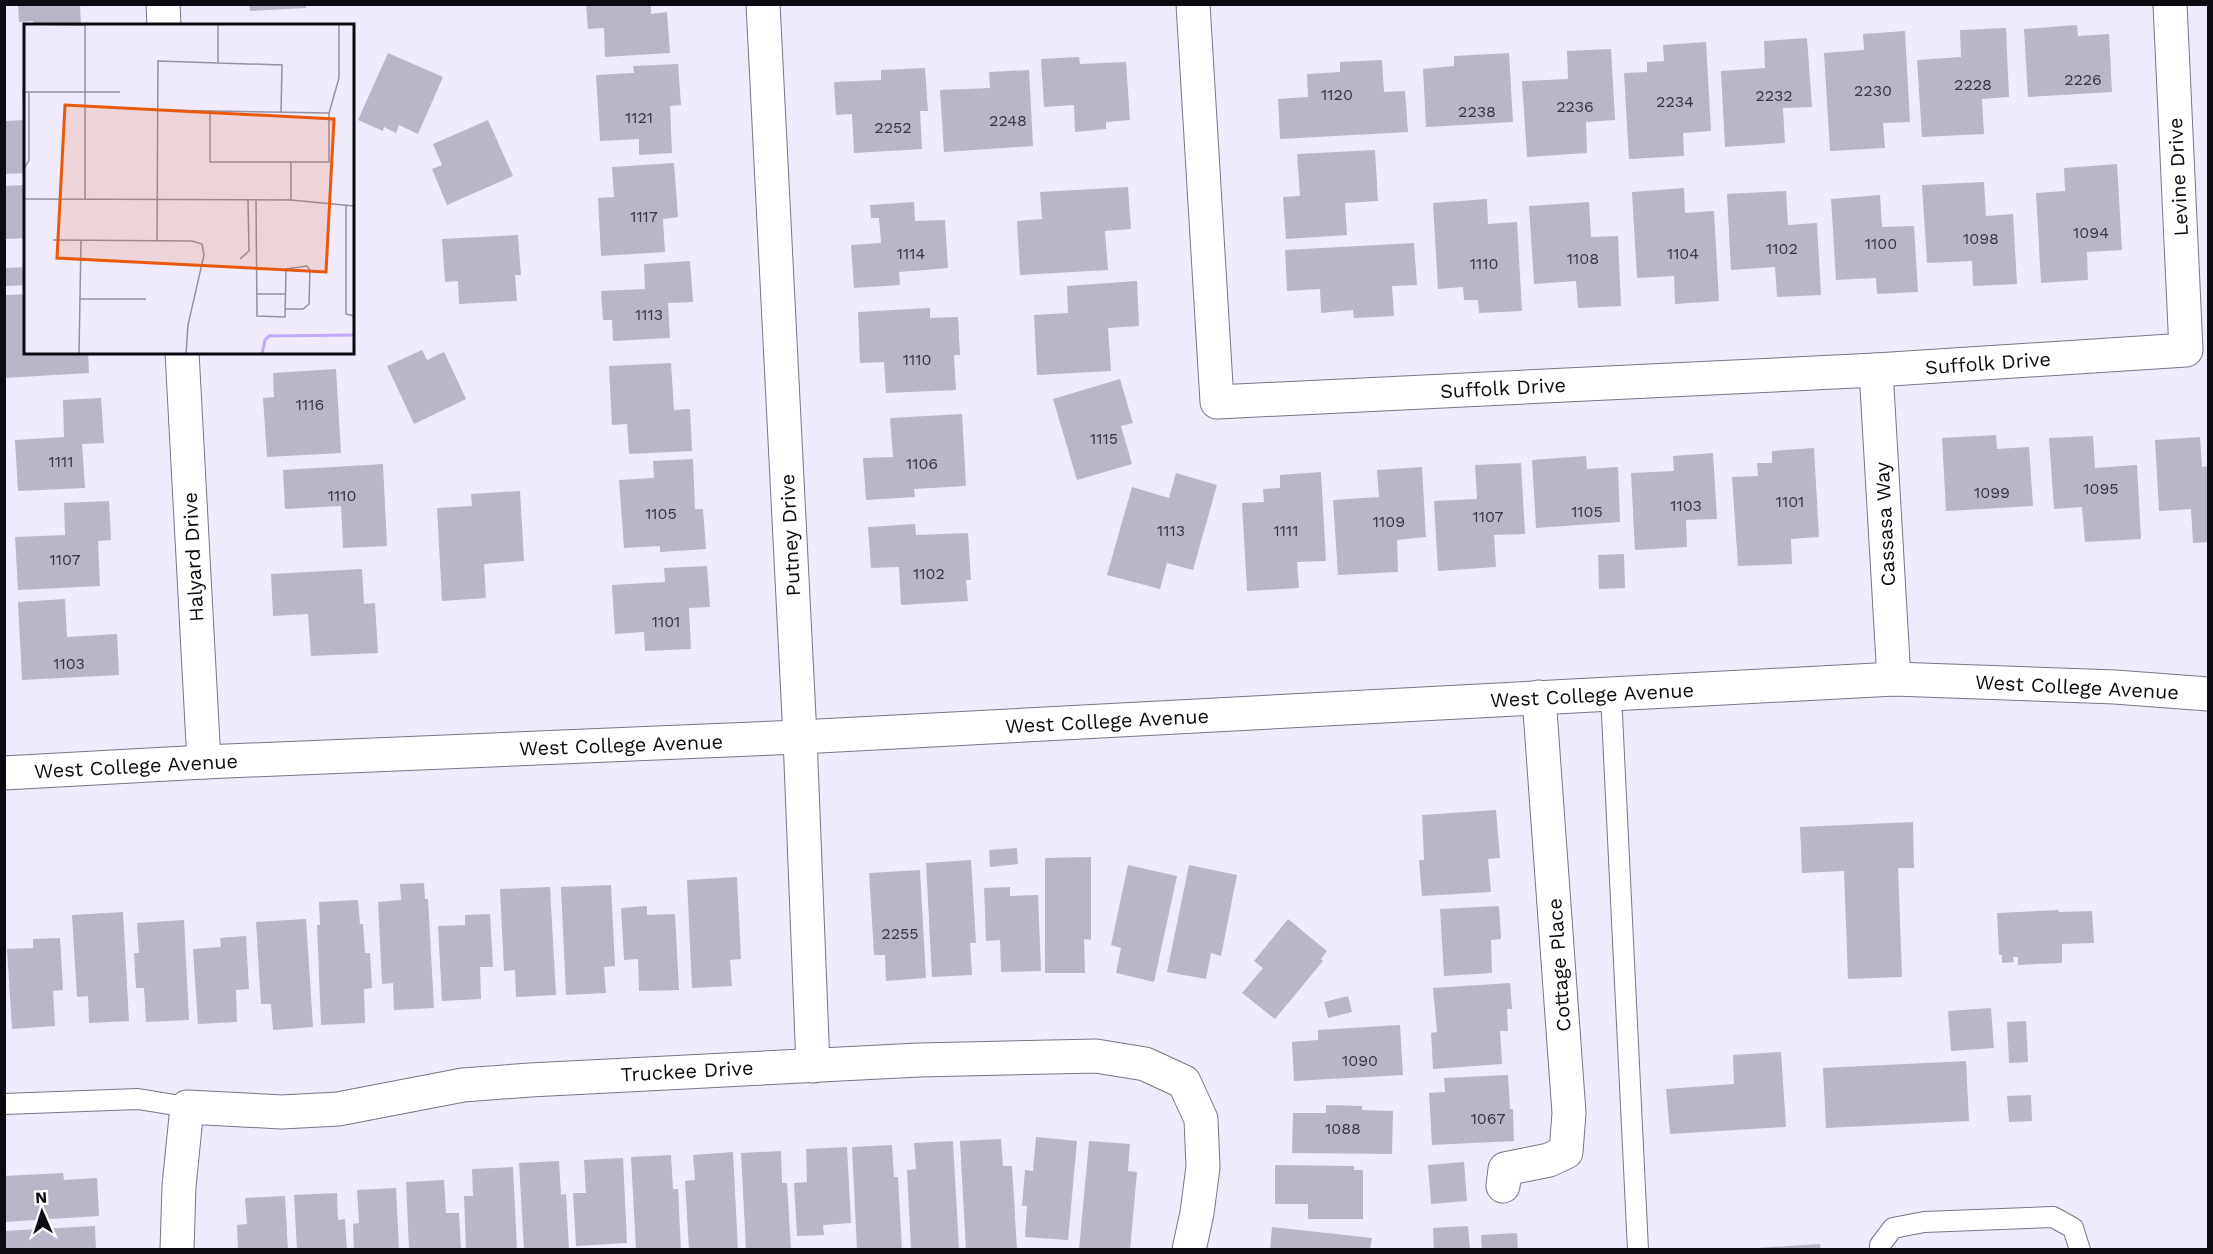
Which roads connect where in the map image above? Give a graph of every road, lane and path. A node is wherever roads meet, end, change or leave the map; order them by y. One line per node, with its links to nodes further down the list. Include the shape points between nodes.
1 (163, 4): 5 (street)
2 (763, 4): 13 (street, Putney Drive)
3 (1193, 4): 8 (street, Suffolk Drive, via 1217,402)
4 (2170, 4): 6 (street, Levine Drive)
5 (164, 24)
6 (2186, 350): 8 (street, Suffolk Drive)
7 (182, 354): 14 (street, Halyard Drive)
8 (1876, 370): 9 (street, Cassasa Way)
9 (1894, 679): 10 (street, West College Avenue); 11 (street, West College Avenue)
10 (1611, 694): 12 (street, West College Avenue); 22 (lane)
11 (2208, 694)
12 (1539, 697): 13 (street, West College Avenue); 19 (street, Cottage Place, via 1569,1113 1566,1152 1549,1160 1505,1169)
13 (800, 737): 14 (street, West College Avenue); 16 (street, Putney Drive)
14 (204, 762): 15 (street, West College Avenue)
15 (4, 773)
16 (813, 1066): 18 (street, Truckee Drive, via 464,1085 338,1109 282,1112); 21 (street, Truckee Drive, via 1096,1056 1145,1064 1184,1082 1202,1128 1203,1167)
17 (4, 1104): 18 (lane, via 138,1099)
18 (187, 1107): 20 (street)
19 (1503, 1186)
20 (177, 1250)
21 (1189, 1250)
22 (1638, 1250)
23 (1880, 1250): 24 (lane, via 1893,1228 1924,1222 2053,1216 2073,1228)
24 (2079, 1250)

